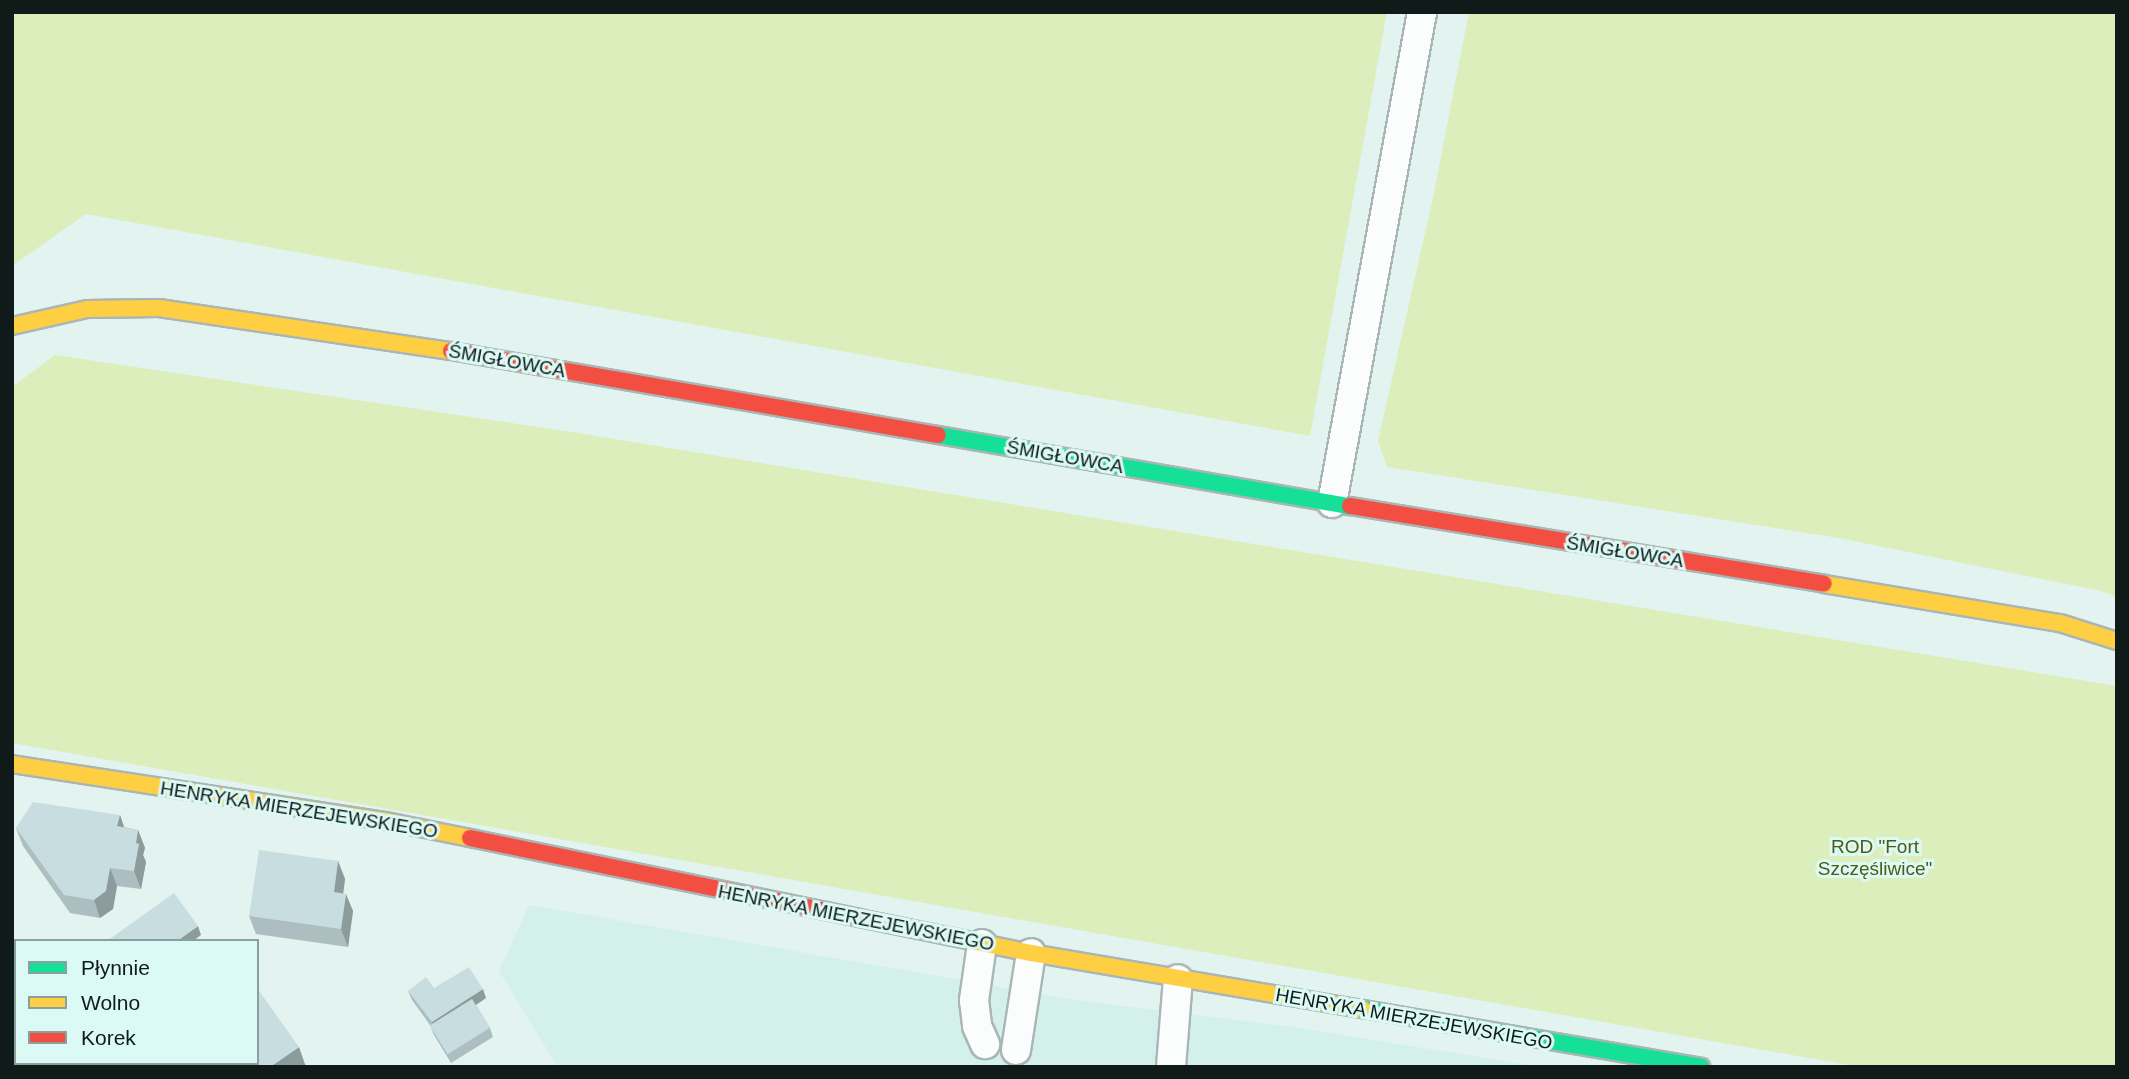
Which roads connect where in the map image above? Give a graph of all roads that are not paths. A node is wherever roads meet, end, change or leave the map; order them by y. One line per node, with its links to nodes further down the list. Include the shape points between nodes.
1 (1422, 12): 3 (lane)
2 (12, 326): 3 (street, ŚMIGŁOWCA, via 88,309 159,308 394,341)
3 (1332, 503): 4 (street, ŚMIGŁOWCA, via 2060,623)
4 (2117, 641)
5 (12, 764): 6 (street, HENRYKA MIERZEJEWSKIEGO, via 385,821)
6 (973, 942): 7 (street, HENRYKA MIERZEJEWSKIEGO); 9 (lane, via 977,1026)
7 (1031, 953): 8 (street, HENRYKA MIERZEJEWSKIEGO); 10 (lane)
8 (1178, 979): 11 (lane); 12 (street, HENRYKA MIERZEJEWSKIEGO)
9 (985, 1044)
10 (1016, 1050)
11 (1171, 1067)
12 (1701, 1067)

